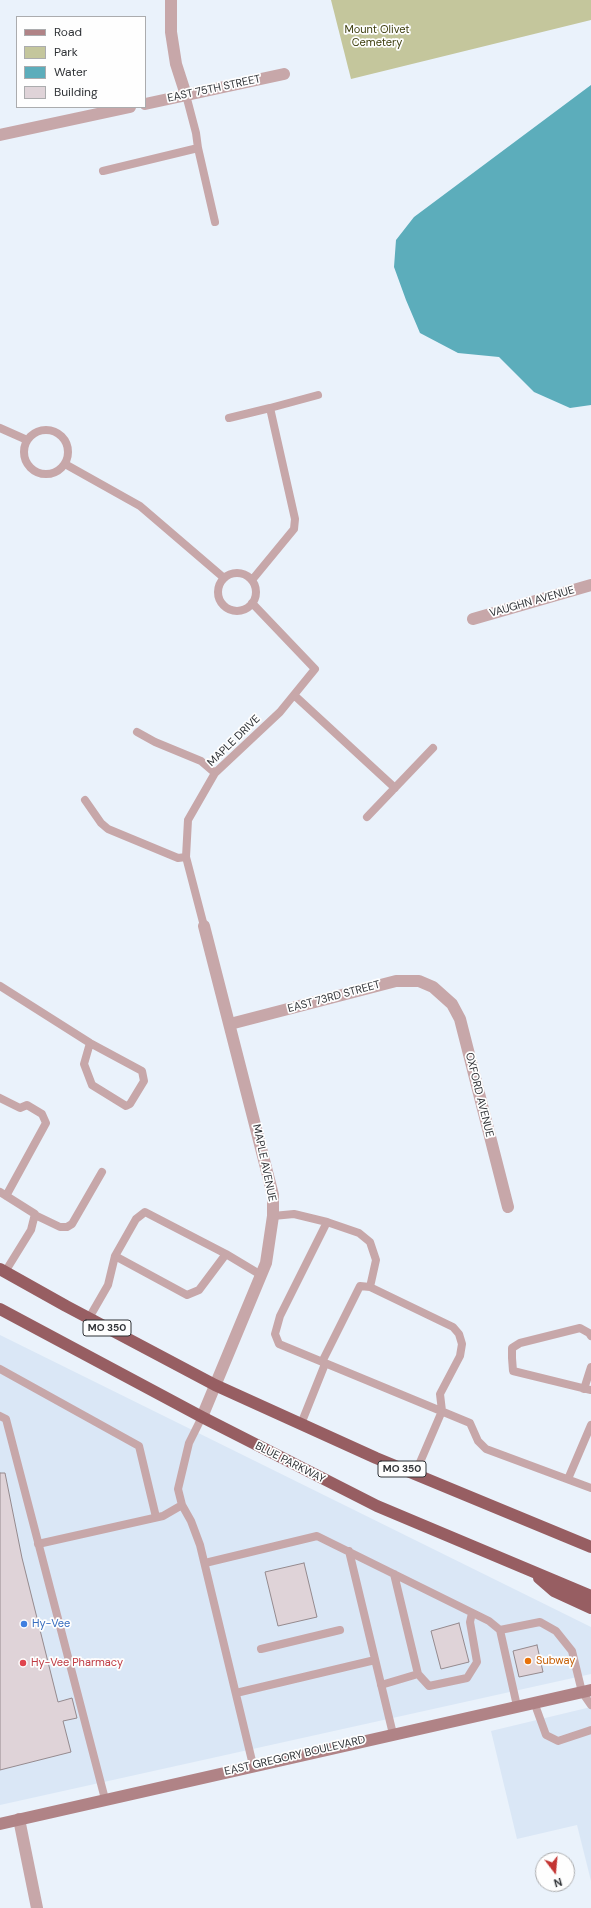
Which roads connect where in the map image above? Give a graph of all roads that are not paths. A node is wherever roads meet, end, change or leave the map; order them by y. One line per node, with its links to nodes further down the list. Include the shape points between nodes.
1 (171, 0): 3 (street, via 171,32 175,58)
2 (284, 74): 3 (street, EAST 75TH STREET)
3 (186, 95): 4 (street, EAST 75TH STREET); 7 (lane)
4 (146, 104)
5 (125, 108): 6 (street)
6 (0, 135)
7 (198, 148): 8 (lane); 9 (lane)
8 (103, 171)
9 (215, 222)
10 (318, 395): 11 (lane)
11 (270, 408): 12 (lane); 17 (lane, via 295,519 294,529)
12 (229, 418)
13 (0, 428): 14 (lane)
14 (27, 440): 15 (lane, via 24,455 31,468 45,474 60,470); 15 (lane, via 38,431 58,433 67,444 68,458)
15 (65, 464): 16 (lane, via 140,506)
16 (224, 578): 17 (lane, via 235,573); 19 (lane, via 218,589 225,606 242,610)
17 (252, 580): 19 (lane, via 256,591)
18 (591, 585): 20 (street, VAUGHN AVENUE)
19 (252, 602): 21 (lane, MAPLE DRIVE, via 315,669)
20 (473, 619)
21 (294, 696): 24 (lane, MAPLE DRIVE); 25 (lane)
22 (137, 732): 24 (lane, via 201,761)
23 (433, 748): 25 (lane)
24 (215, 773): 28 (lane, MAPLE DRIVE, via 188,820)
25 (395, 788): 27 (lane)
26 (85, 800): 28 (lane, via 108,829 178,858)
27 (367, 817)
28 (186, 857): 29 (lane, MAPLE DRIVE)
29 (204, 926): 32 (street, MAPLE AVENUE)
30 (0, 986): 33 (lane)
31 (437, 990): 32 (street, EAST 73RD STREET, via 419,981 396,981); 37 (street, OXFORD AVENUE, via 452,1004 460,1019)
32 (230, 1024): 39 (street, MAPLE AVENUE, via 273,1195)
33 (90, 1043): 33 (lane, via 84,1064 92,1085 126,1106 130,1104 144,1081 142,1071)
34 (0, 1098): 36 (lane, via 20,1108 27,1105 42,1114 46,1123)
35 (102, 1172): 38 (lane, via 72,1224 60,1227)
36 (3, 1194): 38 (lane)
37 (508, 1207)
38 (35, 1215): 43 (lane, via 31,1230)
39 (274, 1216): 40 (lane, via 294,1214); 44 (street, MAPLE AVENUE, via 266,1263)
40 (327, 1222): 45 (lane, via 359,1233 370,1242 376,1260); 49 (lane, via 280,1316 275,1334 279,1344)
41 (226, 1254): 42 (lane, via 199,1290 187,1295); 42 (lane, via 146,1212 136,1219); 44 (lane)
42 (115, 1256): 47 (lane, via 108,1285)
43 (2, 1270): 47 (highway, MO 350)
44 (261, 1275): 52 (street, MAPLE AVENUE)
45 (370, 1287): 49 (lane, via 360,1286); 54 (lane, via 453,1327 459,1334 462,1344 460,1356 440,1394)
46 (0, 1309): 56 (highway, BLUE PARKWAY / MO 350)
47 (89, 1318): 52 (highway, MO 350)
48 (591, 1336): 53 (lane, via 580,1328 520,1343 512,1348 513,1371)
49 (323, 1363): 54 (lane); 57 (lane)
50 (591, 1367): 53 (lane)
51 (0, 1369): 63 (lane, via 139,1446)
52 (215, 1385): 56 (street, MAPLE AVENUE); 57 (highway, MO 350)
53 (587, 1390)
54 (442, 1411): 59 (lane); 60 (lane, via 470,1423 478,1441 486,1449)
55 (0, 1416): 64 (lane, via 6,1419)
56 (202, 1417): 62 (lane, via 189,1443 181,1471 178,1489); 68 (highway, BLUE PARKWAY / MO 350, via 377,1506)
57 (301, 1424): 59 (highway, MO 350)
58 (591, 1425): 60 (lane)
59 (415, 1474): 65 (highway, MO 350)
60 (568, 1480): 61 (lane)
61 (591, 1488)
62 (182, 1505): 63 (lane); 67 (lane, via 196,1533)
63 (156, 1518): 64 (lane)
64 (38, 1544): 87 (lane)
65 (590, 1544)
66 (349, 1551): 67 (lane, via 317,1536); 69 (lane); 76 (lane)
67 (205, 1563): 80 (lane)
68 (530, 1571): 70 (highway, BLUE PARKWAY / MO 350); 71 (highway, via 554,1591)
69 (394, 1574): 72 (lane); 77 (lane)
70 (591, 1596)
71 (591, 1608)
72 (472, 1613): 74 (lane); 77 (lane, via 470,1622 477,1662 467,1678 429,1686)
73 (340, 1630): 75 (lane)
74 (500, 1630): 79 (lane, via 540,1622 556,1631 572,1651); 82 (lane)
75 (260, 1649)
76 (375, 1660): 78 (lane); 80 (lane)
77 (418, 1674): 78 (lane)
78 (381, 1684): 85 (lane)
79 (587, 1691): 81 (main road, EAST GREGORY BOULEVARD); 83 (lane)
80 (236, 1693): 86 (lane)
81 (534, 1702): 82 (main road, EAST GREGORY BOULEVARD); 84 (lane, via 546,1735 558,1741)
82 (517, 1706): 85 (main road, EAST GREGORY BOULEVARD)
83 (591, 1706)
84 (591, 1730)
85 (393, 1734): 86 (main road, EAST GREGORY BOULEVARD)
86 (253, 1765): 87 (main road, EAST GREGORY BOULEVARD)
87 (105, 1800): 88 (main road, EAST GREGORY BOULEVARD)
88 (19, 1819): 89 (main road, EAST GREGORY BOULEVARD); 90 (street)
89 (0, 1824)
90 (37, 1908)

